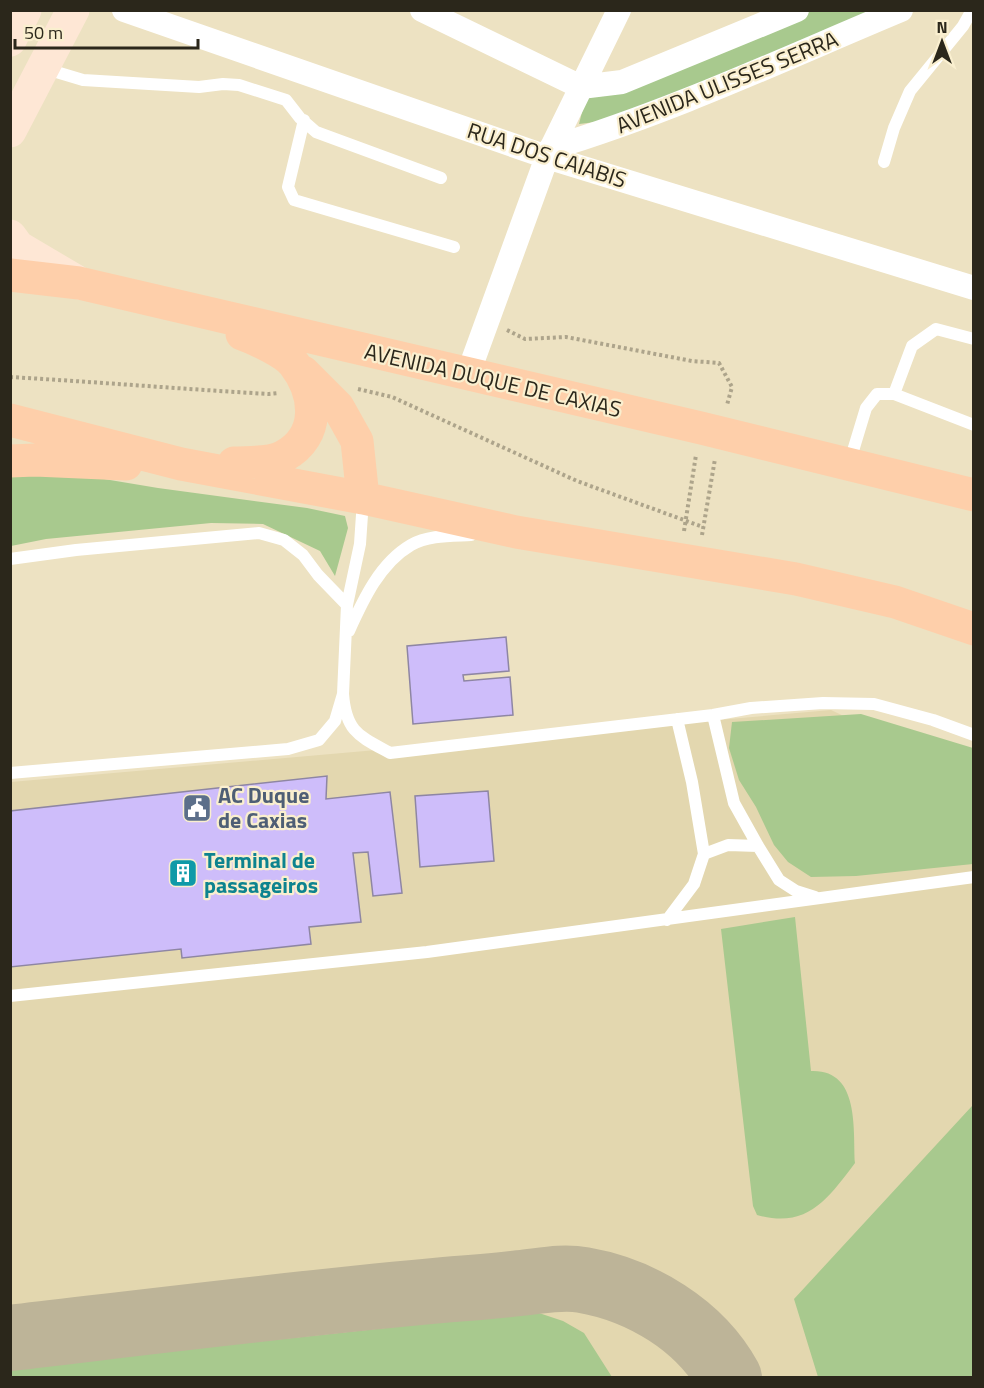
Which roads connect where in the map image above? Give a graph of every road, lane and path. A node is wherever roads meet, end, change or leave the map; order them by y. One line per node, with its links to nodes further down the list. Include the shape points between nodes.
1 (25, 10): 9 (main road)
2 (73, 10): 10 (main road)
3 (124, 10): 14 (street, RUA DOS CAIABIS)
4 (422, 10): 11 (street)
5 (619, 10): 11 (street)
6 (797, 10): 11 (street, AVENIDA ULISSES SERRA, via 622,82)
7 (902, 10): 14 (street, AVENIDA ULISSES SERRA, via 669,107)
8 (972, 10): 15 (lane, via 910,91)
9 (10, 40)
10 (43, 68): 12 (lane, via 83,80 239,86 286,100); 13 (main road)
11 (581, 87): 14 (street)
12 (304, 120): 16 (lane, via 316,132); 18 (lane, via 288,187 294,200)
13 (10, 131)
14 (549, 152): 21 (street, RUA DOS CAIABIS); 23 (street)
15 (884, 162)
16 (441, 178)
17 (10, 236): 20 (main road, via 18,247)
18 (454, 247)
19 (10, 275): 20 (main road, AVENIDA DUQUE DE CAXIAS)
20 (79, 283): 22 (main road, AVENIDA DUQUE DE CAXIAS)
21 (974, 288)
22 (177, 307): 25 (main road, via 259,341); 26 (main road, AVENIDA DUQUE DE CAXIAS)
23 (488, 320): 26 (street); 30 (path, via 525,339 566,337 719,363 732,387)
24 (974, 339): 27 (lane, via 936,329 912,346)
25 (293, 363): 32 (main road, via 308,389 312,411 310,430 300,444 284,457 264,462); 35 (main road, via 338,407 357,441)
26 (468, 374): 30 (main road, AVENIDA DUQUE DE CAXIAS)
27 (894, 394): 29 (lane); 33 (lane, via 877,394 866,408)
28 (10, 420): 32 (main road)
29 (974, 425)
30 (711, 430): 33 (main road, AVENIDA DUQUE DE CAXIAS); 38 (path); 38 (path)
31 (10, 461): 32 (main road)
32 (181, 464): 35 (main road)
33 (849, 464): 34 (main road, AVENIDA DUQUE DE CAXIAS)
34 (974, 495)
35 (363, 498): 36 (main road); 39 (lane, via 360,544)
36 (516, 531): 38 (main road); 41 (lane, via 439,537 412,544 367,591)
37 (10, 559): 39 (lane, via 259,533 284,540 303,555)
38 (688, 560): 40 (main road, via 895,602)
39 (347, 605): 41 (lane)
40 (974, 628)
41 (347, 635): 42 (lane)
42 (344, 694): 44 (lane, via 345,716 355,732 390,753); 46 (lane, via 335,721 319,740 288,749)
43 (713, 715): 44 (lane); 45 (lane, via 823,703 874,704); 47 (lane, via 734,803)
44 (677, 719): 48 (lane)
45 (974, 735)
46 (10, 773)
47 (758, 846): 48 (lane, via 728,845); 50 (lane, via 779,880 796,891)
48 (704, 854): 51 (lane, via 694,884)
49 (974, 877): 50 (lane)
50 (819, 898): 51 (lane)
51 (667, 920): 52 (lane, via 427,952)
52 (10, 996)

